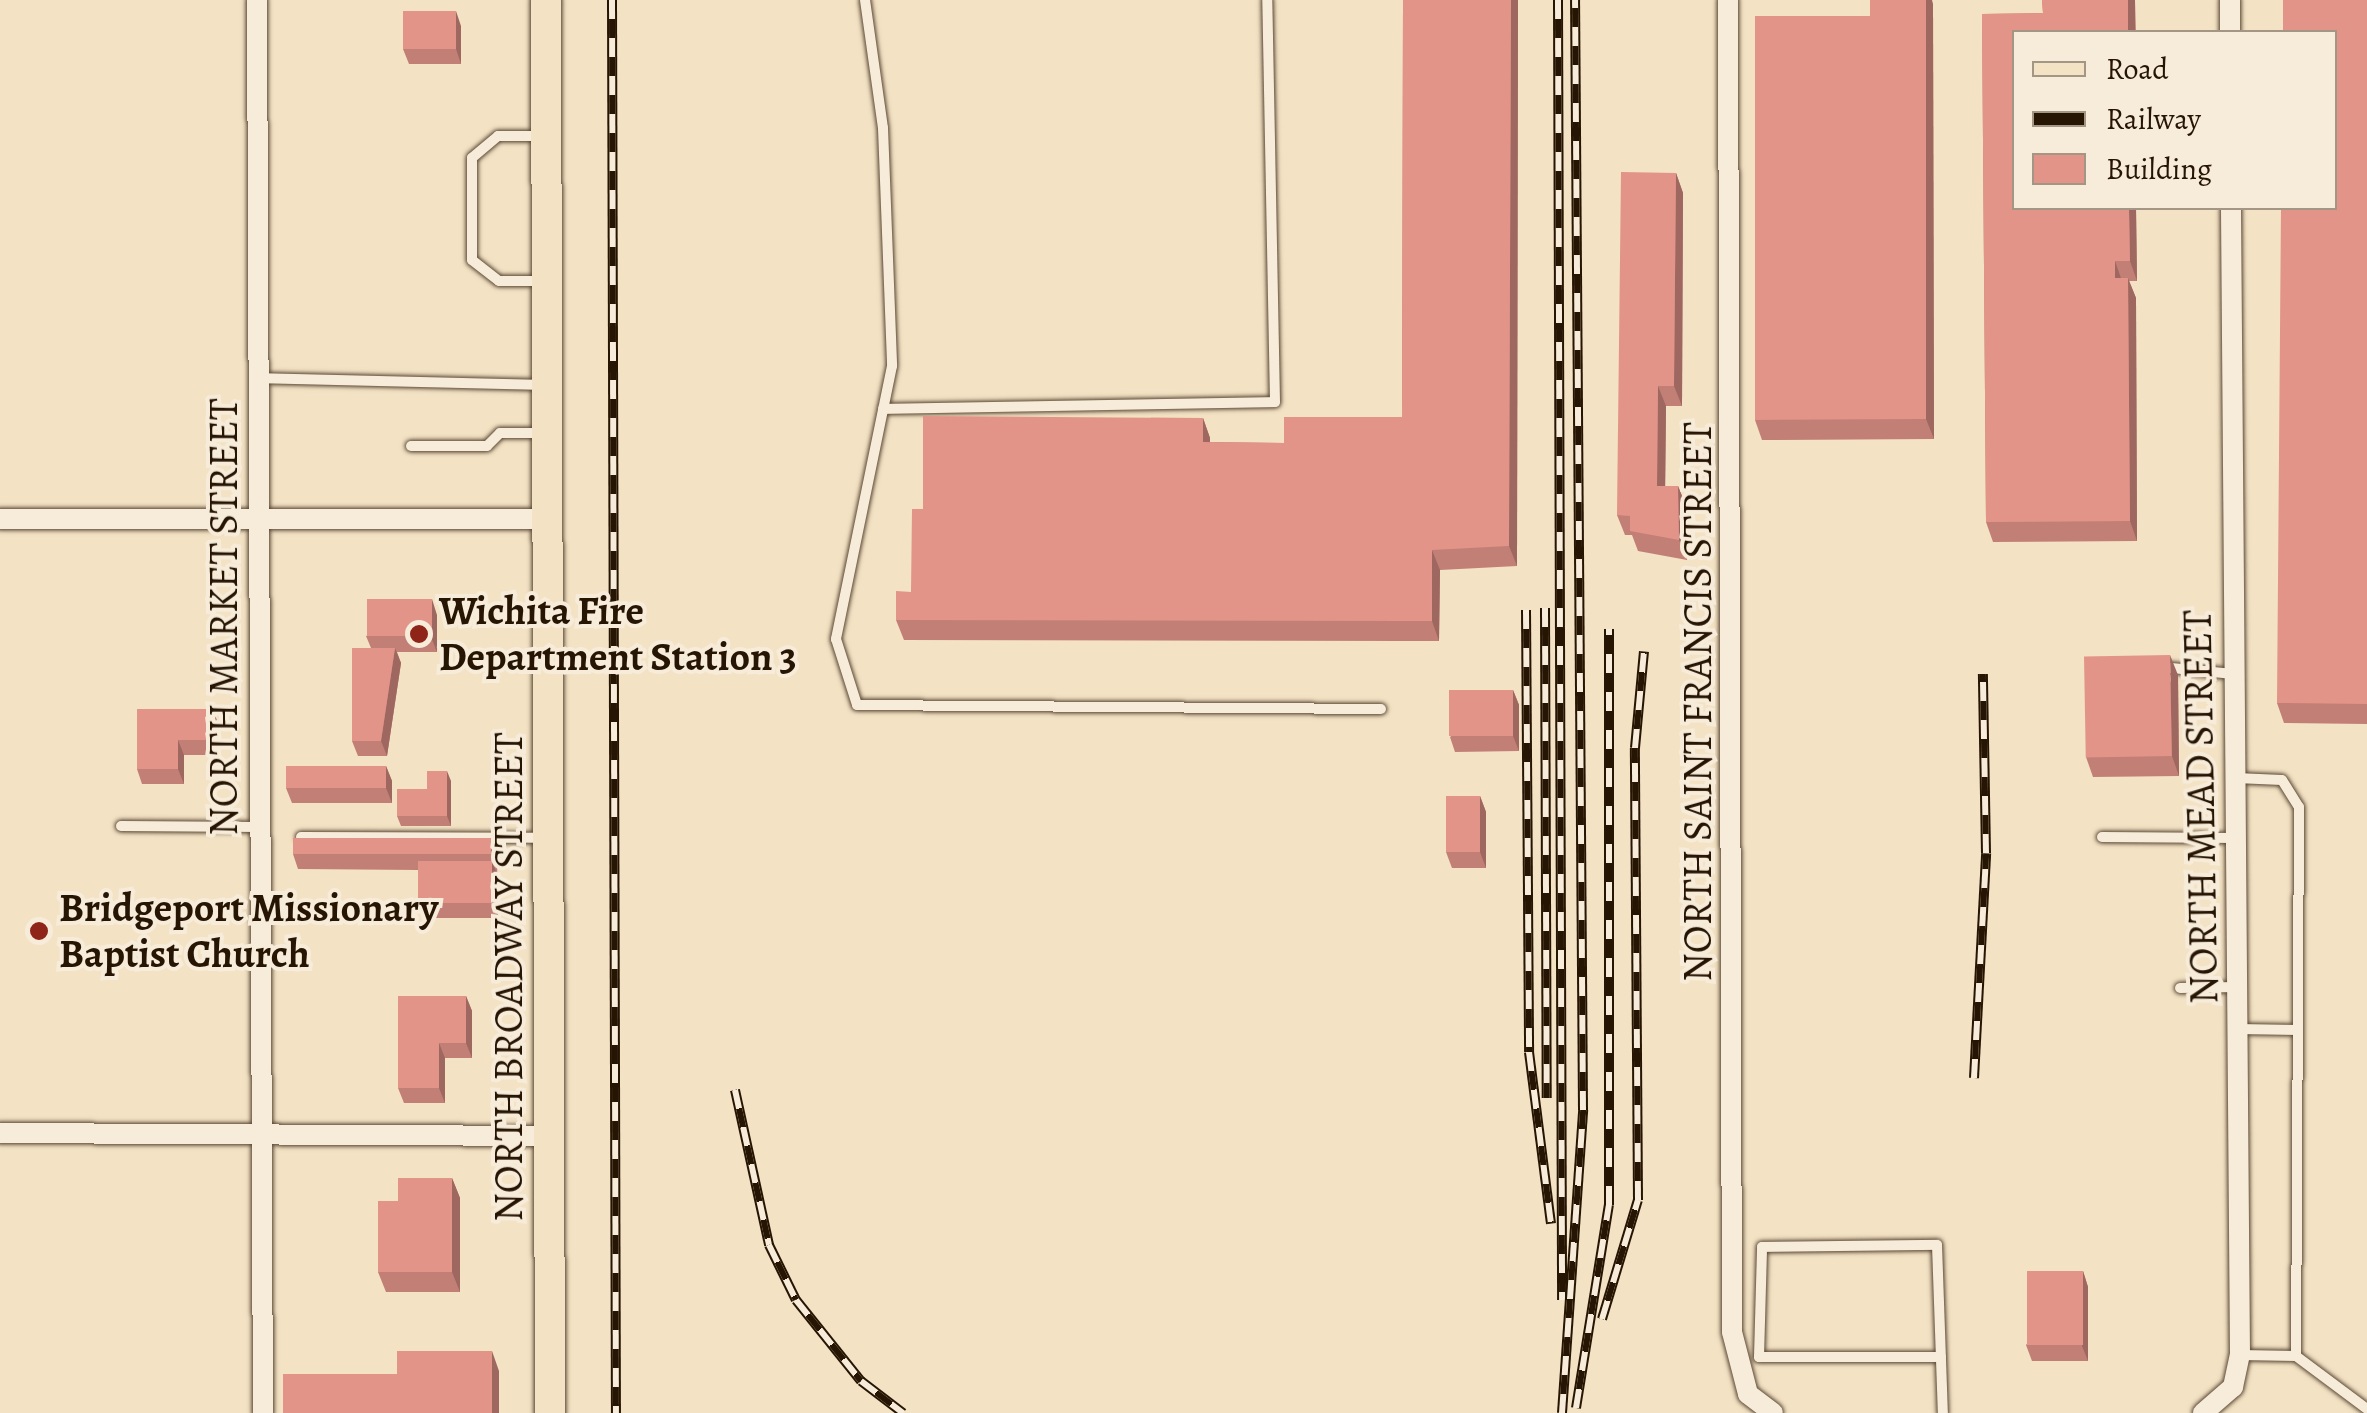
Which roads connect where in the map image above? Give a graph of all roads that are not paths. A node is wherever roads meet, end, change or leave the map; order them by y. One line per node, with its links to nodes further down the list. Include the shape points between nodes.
1 (257, 0): 11 (street, NORTH MARKET STREET)
2 (546, 0): 8 (main road, NORTH BROADWAY STREET)
3 (865, 0): 13 (lane, via 883,128 892,366)
4 (1268, 0): 13 (lane, via 1275,402)
5 (1728, 0): 43 (street, NORTH SAINT FRANCIS STREET, via 1732,1332 1735,1368 1752,1399)
6 (2230, 0): 7 (street)
7 (2230, 30)
8 (546, 136): 10 (main road, NORTH BROADWAY STREET); 10 (lane, via 498,136 472,158 472,260 499,281)
9 (2231, 210): 20 (street, NORTH MEAD STREET)
10 (547, 281): 12 (main road, NORTH BROADWAY STREET)
11 (258, 378): 12 (lane); 17 (street, NORTH MARKET STREET)
12 (547, 385): 14 (main road, NORTH BROADWAY STREET)
13 (883, 409): 21 (lane, via 836,639 857,705)
14 (548, 433): 15 (lane, via 500,432 487,446); 18 (main road, NORTH BROADWAY STREET)
15 (411, 446)
16 (0, 518): 17 (street)
17 (260, 518): 18 (street); 24 (street, NORTH MARKET STREET)
18 (548, 518): 27 (main road, NORTH BROADWAY STREET)
19 (2134, 666): 20 (lane)
20 (2235, 674): 22 (street, NORTH MEAD STREET)
21 (1380, 709)
22 (2236, 778): 28 (street, NORTH MEAD STREET); 32 (lane, via 2282,780 2298,795)
23 (122, 826): 24 (lane)
24 (261, 827): 34 (street, NORTH MARKET STREET)
25 (302, 837): 27 (lane)
26 (2102, 837): 28 (lane)
27 (549, 838): 35 (main road, NORTH BROADWAY STREET)
28 (2236, 838): 29 (street, NORTH MEAD STREET)
29 (2238, 987): 30 (lane); 31 (street, NORTH MEAD STREET)
30 (2180, 988)
31 (2238, 1030): 32 (lane); 36 (street, NORTH MEAD STREET)
32 (2298, 1030): 37 (lane)
33 (0, 1133): 34 (street)
34 (261, 1135): 35 (street); 41 (street, NORTH MARKET STREET)
35 (550, 1136): 42 (main road, NORTH BROADWAY STREET)
36 (2240, 1355): 37 (lane); 39 (street, NORTH MEAD STREET)
37 (2296, 1356): 40 (lane)
38 (1941, 1357): 38 (lane, via 1937,1245 1762,1247 1760,1358); 44 (lane)
39 (2212, 1407)
40 (2367, 1409)
41 (263, 1413)
42 (550, 1413)
43 (1773, 1413)
44 (1943, 1413)

